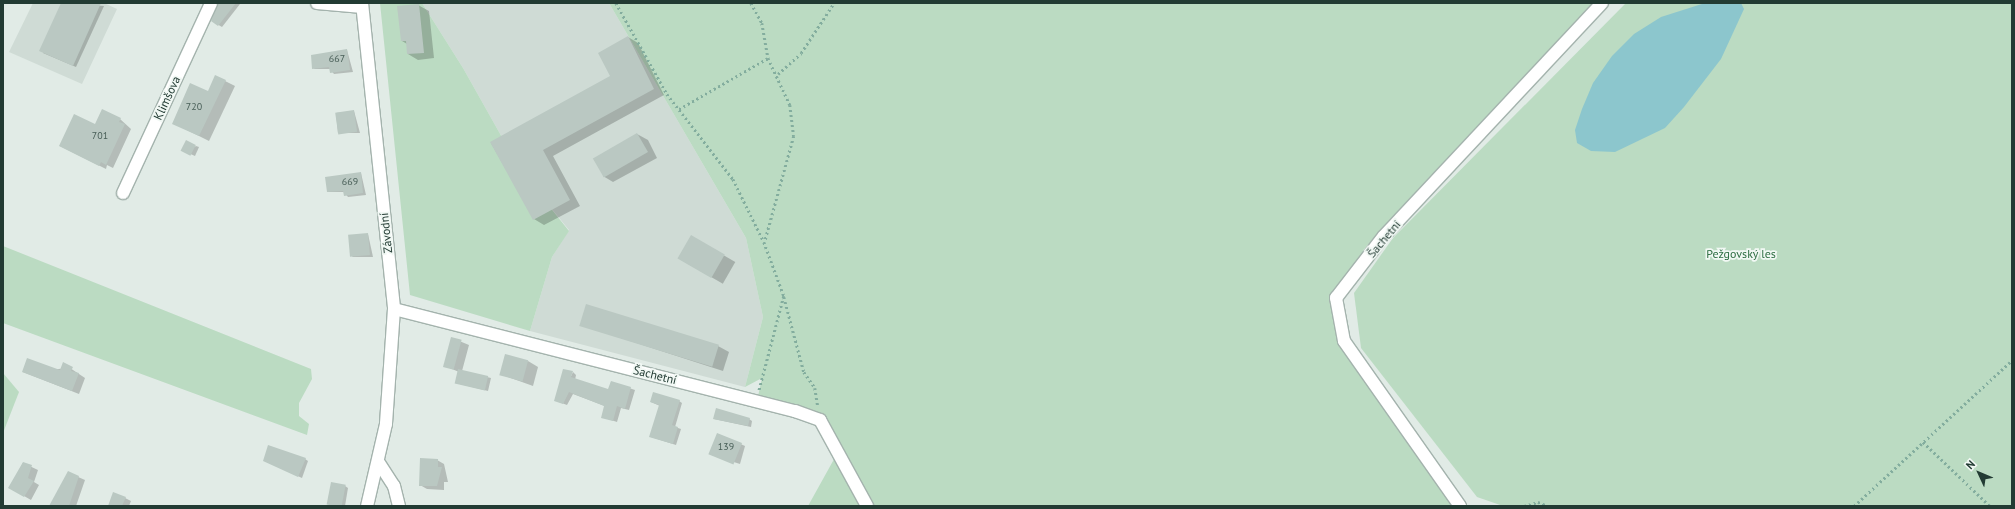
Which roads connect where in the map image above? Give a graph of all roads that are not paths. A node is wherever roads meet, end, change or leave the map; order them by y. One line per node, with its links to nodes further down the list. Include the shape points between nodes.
1 (210, 3): 5 (street, Klimšova)
2 (316, 3): 4 (street)
3 (1602, 3): 11 (street, Šachetní, via 1384,236 1336,298 1344,342)
4 (362, 5): 6 (street, Závodní)
5 (123, 194)
6 (394, 309): 7 (street, Závodní, via 390,387); 10 (street, Šachetní, via 756,401 820,420)
7 (379, 463): 8 (street, Závodní); 9 (street, via 394,486)
8 (367, 506)
9 (399, 506)
10 (867, 506)
11 (1460, 506)

